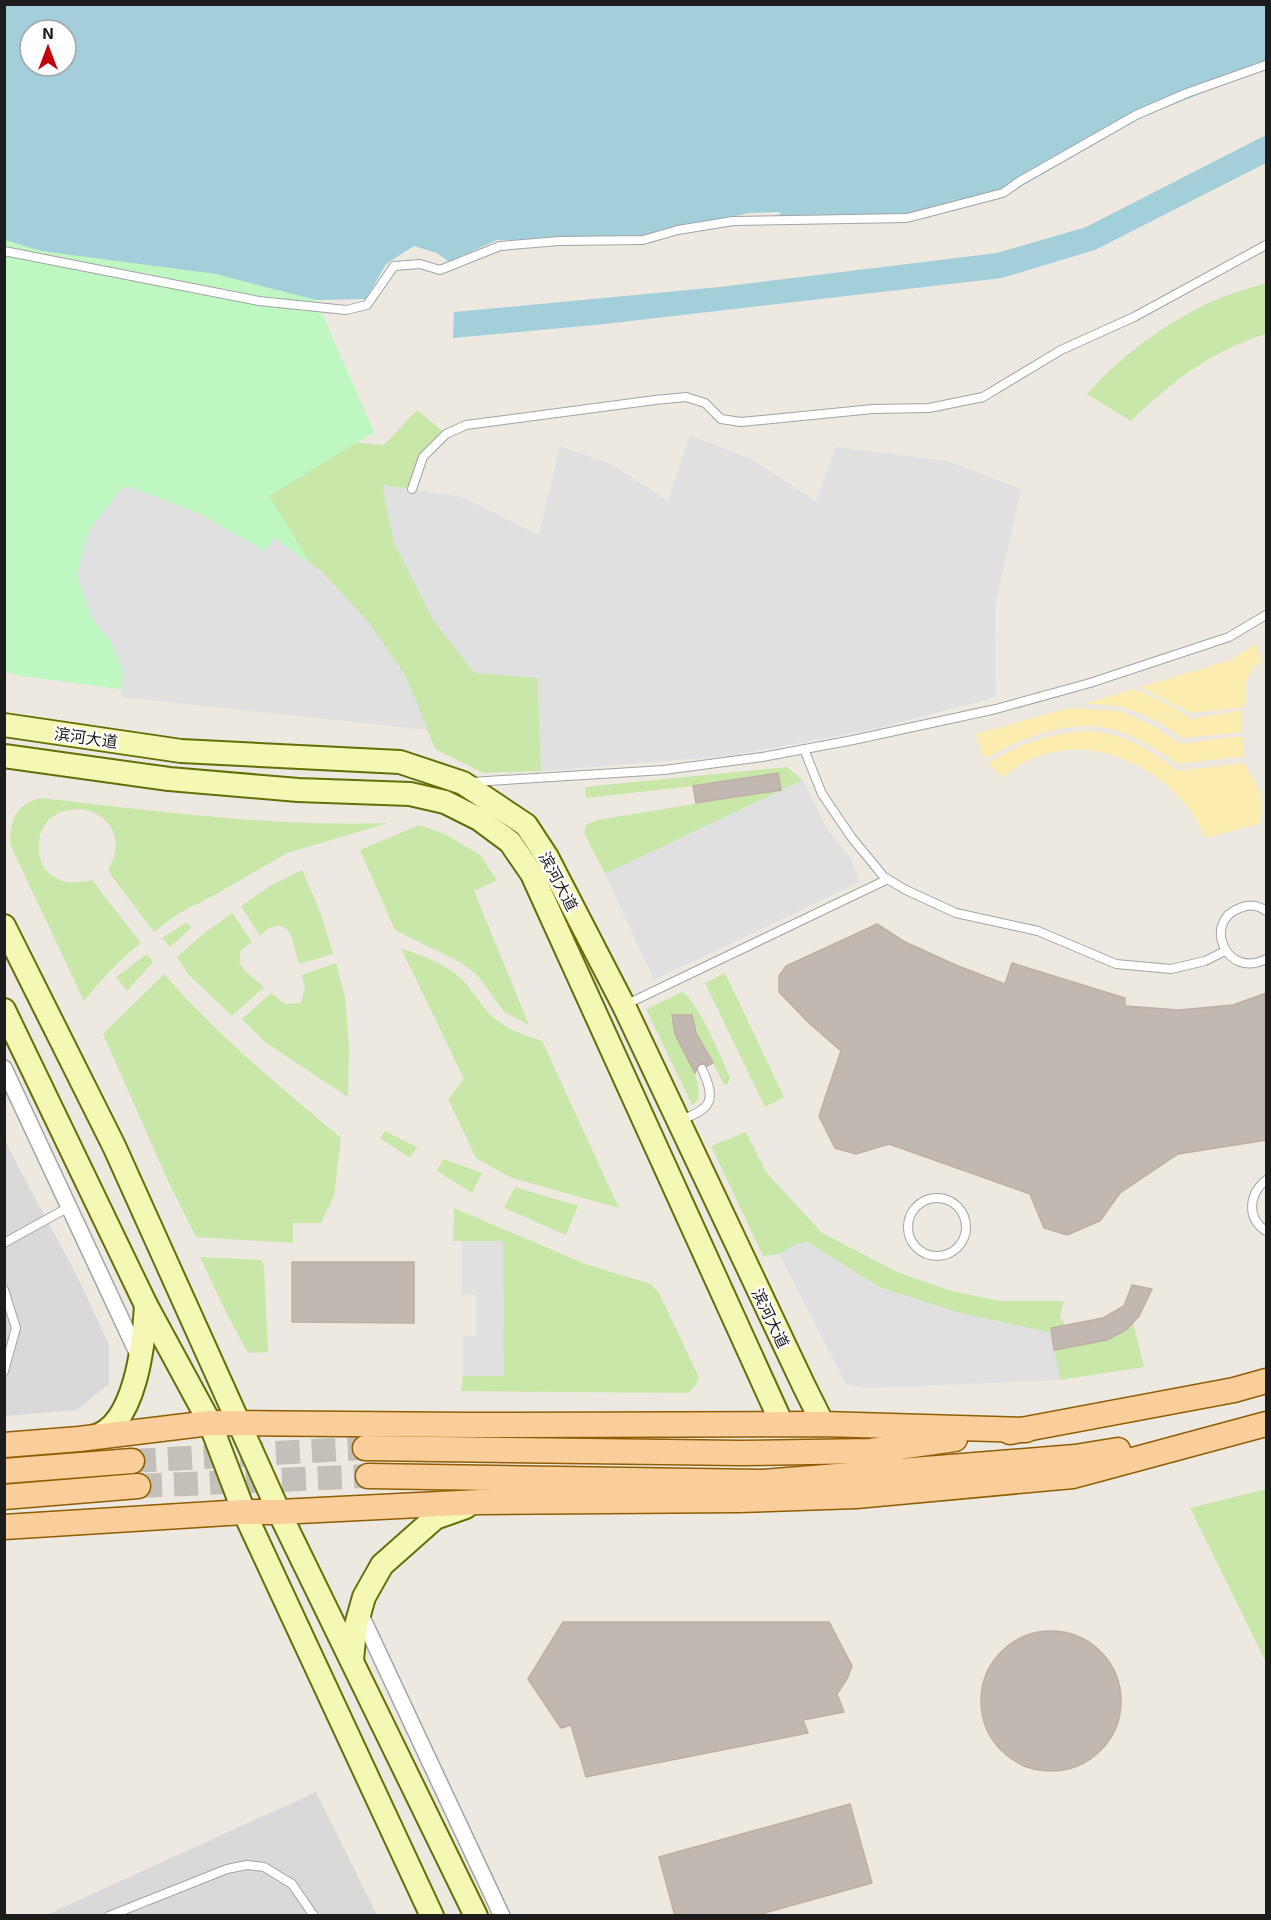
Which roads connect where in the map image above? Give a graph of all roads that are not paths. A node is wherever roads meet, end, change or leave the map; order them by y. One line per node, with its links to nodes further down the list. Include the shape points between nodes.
1 (1266, 65): 3 (lane, via 1136,115 992,196 907,218 733,220 643,240 500,246 440,270 420,264 394,266 368,305 346,310 259,301)
2 (1266, 245): 4 (lane, via 1134,317 1061,350 983,397 928,408 873,409 741,422 721,419 705,403 686,398 466,425 447,434 423,457)
3 (4, 251)
4 (412, 489)
5 (1266, 615): 7 (lane, via 1229,637 1090,682 996,709)
6 (4, 725): 9 (street, 滨河大道, via 181,751 400,762)
7 (804, 749): 9 (lane, via 664,770); 10 (lane, via 822,794 852,838)
8 (4, 756): 32 (street, 滨河大道, via 169,779 410,794 462,810 510,842 532,874)
9 (463, 783): 15 (street, 滨河大道, via 526,825 548,857)
10 (888, 879): 13 (lane, via 956,913 1038,931 1116,964 1171,969 1205,961); 15 (lane)
11 (1266, 911): 13 (lane, via 1244,906 1228,916 1221,933)
12 (4, 926): 31 (street, via 114,1146)
13 (1225, 951): 14 (lane, via 1250,964)
14 (1266, 959)
15 (624, 1006): 19 (street, 滨河大道)
16 (4, 1011): 26 (street)
17 (4, 1068): 21 (street)
18 (702, 1069): 19 (lane, via 711,1088 709,1103 698,1114)
19 (677, 1121): 33 (street, 滨河大道)
20 (1266, 1180): 23 (lane, via 1259,1186 1252,1204 1257,1222)
21 (69, 1207): 24 (lane); 27 (street)
22 (958, 1207): 22 (lane, via 940,1198 914,1208 907,1225 908,1235 918,1250 936,1257 961,1244 966,1225)
23 (1266, 1231)
24 (4, 1243)
25 (4, 1290): 28 (lane, via 16,1328)
26 (146, 1305): 27 (street); 30 (street)
27 (140, 1359): 36 (street, via 131,1392 116,1422 103,1434)
28 (4, 1371)
29 (1266, 1381): 35 (main road)
30 (210, 1423): 31 (main road); 36 (main road); 45 (street)
31 (239, 1424): 32 (main road); 46 (street)
32 (782, 1424): 33 (main road)
33 (824, 1424): 35 (main road)
34 (1262, 1425): 41 (main road, via 1075,1457 761,1482); 44 (main road, via 1073,1476 856,1496)
35 (1026, 1430): 38 (main road, via 871,1450 741,1453)
36 (79, 1439): 37 (main road)
37 (4, 1445)
38 (365, 1448)
39 (132, 1461): 40 (main road)
40 (4, 1471)
41 (368, 1476)
42 (138, 1486): 43 (main road)
43 (4, 1497)
44 (480, 1502): 46 (main road); 48 (street, via 435,1518 407,1541 382,1565 364,1597)
45 (243, 1512): 46 (main road); 47 (main road); 52 (street)
46 (279, 1512): 49 (street)
47 (4, 1527)
48 (360, 1613): 49 (street); 54 (street)
49 (352, 1660): 53 (street)
50 (109, 1916): 51 (lane, via 227,1869 247,1865 264,1867 292,1884)
51 (314, 1916)
52 (432, 1916)
53 (476, 1916)
54 (502, 1916)

